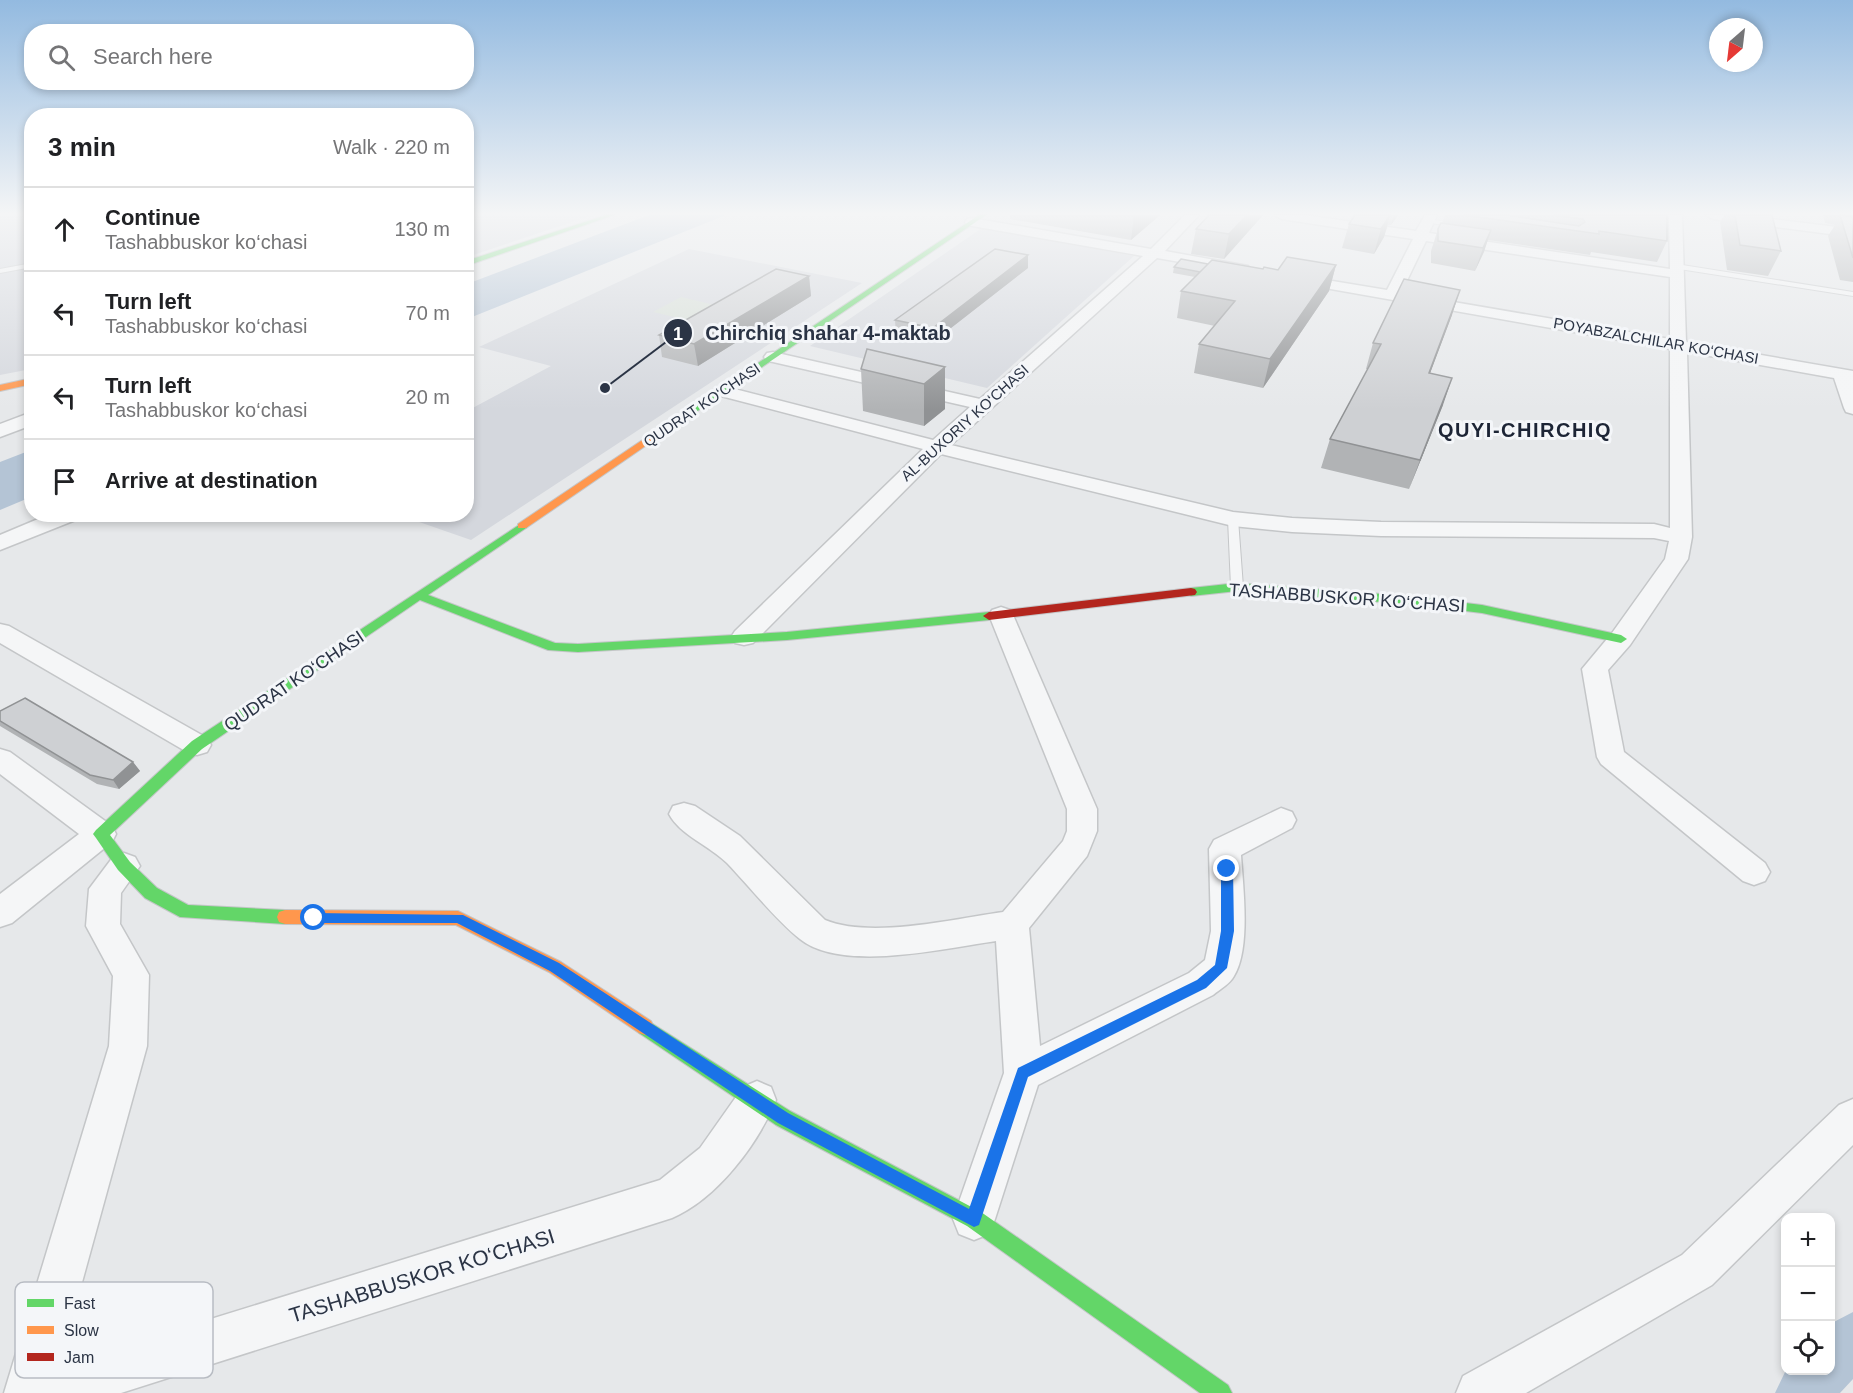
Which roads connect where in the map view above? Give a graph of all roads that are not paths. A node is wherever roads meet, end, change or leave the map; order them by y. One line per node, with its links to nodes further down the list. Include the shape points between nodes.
1 (887, 280): 10 (street, QUDRAT KO‘CHASI)
2 (1125, 280): 15 (street, AL-BUXORIY KO‘CHASI)
3 (1302, 280): 8 (street, POYABZALCHILAR KO‘CHASI)
4 (1400, 280): 8 (street)
5 (1677, 280): 9 (street)
6 (1750, 280): 7 (lane)
7 (1853, 294)
8 (1392, 296): 9 (street, POYABZALCHILAR KO‘CHASI)
9 (1680, 345): 11 (street, POYABZALCHILAR KO‘CHASI); 22 (street)
10 (773, 357): 14 (street, QUDRAT KO‘CHASI); 15 (street)
11 (1848, 375): 16 (street, POYABZALCHILAR KO‘CHASI)
12 (24, 383): 13 (street)
13 (0, 388)
14 (723, 391): 19 (street); 25 (street, QUDRAT KO‘CHASI)
15 (984, 405): 19 (street, AL-BUXORIY KO‘CHASI)
16 (1853, 408)
17 (24, 421): 18 (street)
18 (0, 431)
19 (937, 447): 20 (street); 28 (street, AL-BUXORIY KO‘CHASI)
20 (1233, 519): 22 (street, via 1381,529 1654,531); 24 (lane)
21 (51, 522): 23 (street)
22 (1681, 537): 29 (street, via 1676,559)
23 (0, 543)
24 (1237, 587): 26 (street, TASHABBUSKOR KO‘CHASI); 29 (street, TASHABBUSKOR KO‘CHASI, via 1482,609)
25 (421, 596): 28 (street, via 553,647); 30 (street, QUDRAT KO‘CHASI)
26 (1001, 615): 28 (street, TASHABBUSKOR KO‘CHASI); 38 (street, via 1082,809 1082,831 1076,847)
27 (0, 632): 30 (street)
28 (744, 637)
29 (1620, 639): 36 (street, via 1595,669 1611,757)
30 (197, 745): 34 (street, QUDRAT KO‘CHASI)
31 (0, 759): 34 (street)
32 (684, 814): 38 (street, via 729,845 813,930 832,938 879,943)
33 (1281, 820): 39 (street, via 1225,849 1228,931 1221,968 1201,984)
34 (101, 834): 35 (street); 37 (street, QUDRAT KO‘CHASI)
35 (124, 866): 40 (street, via 151,893 186,912 314,918 458,918 555,967); 43 (street, via 105,889 103,926 131,975 128,1046)
36 (1754, 872)
37 (0, 913)
38 (1012, 925): 39 (street)
39 (1023, 1073): 42 (street)
40 (757, 1100): 42 (street, via 783,1118); 44 (street, TASHABBUSKOR KO‘CHASI, via 714,1162 672,1197)
41 (1853, 1118): 50 (street, via 1697,1270)
42 (974, 1219): 49 (street)
43 (60, 1282)
44 (213, 1341)
45 (32, 1378): 47 (street)
46 (96, 1378): 48 (street, TASHABBUSKOR KO‘CHASI)
47 (28, 1393)
48 (48, 1393)
49 (1220, 1393)
50 (1480, 1393)

